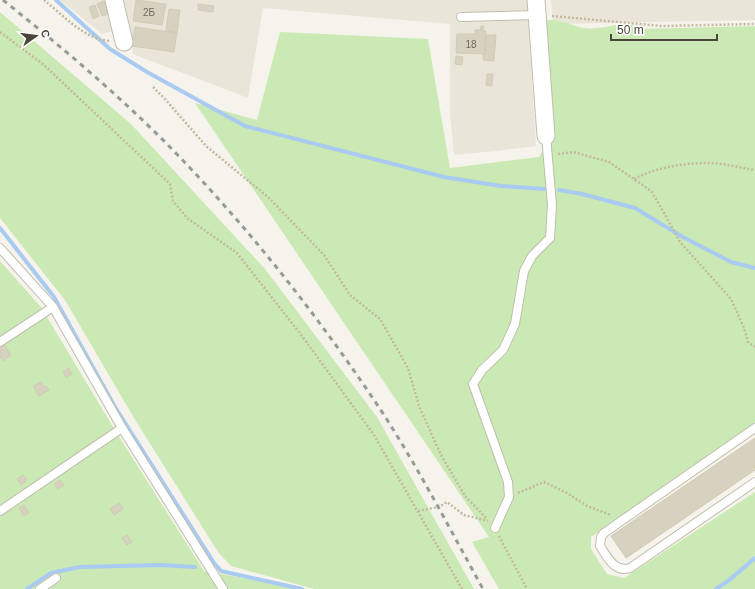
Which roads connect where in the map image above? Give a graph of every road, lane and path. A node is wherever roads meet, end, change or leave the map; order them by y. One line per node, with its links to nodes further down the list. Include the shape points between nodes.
1 (44, 0): 7 (path, via 82,31 101,40)
2 (114, 0): 7 (street)
3 (537, 8): 4 (lane); 5 (path, via 662,26); 9 (street)
4 (461, 17)
5 (755, 24)
6 (0, 32): 22 (path, via 44,65 170,184 173,201 187,218 237,252 374,435)
7 (124, 42)
8 (154, 87): 24 (path, via 206,146 268,197 324,255 350,295 380,319 408,368 419,406 441,455 465,496)
9 (546, 136): 10 (lane)
10 (548, 155): 12 (path, via 573,152 609,162); 20 (lane, via 552,205 550,238 532,256 524,271 515,324 503,350 482,370 473,384 508,482)
11 (755, 170): 12 (path, via 710,163 650,171)
12 (634, 178): 16 (path, via 651,191 680,242 731,299 748,342)
13 (0, 248): 14 (lane)
14 (53, 307): 15 (lane); 17 (lane)
15 (0, 342)
16 (755, 347)
17 (122, 428): 21 (lane); 28 (lane)
18 (755, 428): 23 (lane)
19 (755, 482): 23 (lane, via 626,569 614,566 600,546 600,537)
20 (509, 497): 23 (path, via 544,482 568,493 587,506); 25 (lane)
21 (0, 511)
22 (418, 511): 24 (path, via 438,507 447,502 464,515); 29 (path)
23 (622, 520)
24 (488, 521): 25 (path)
25 (495, 528): 30 (path)
26 (56, 578): 27 (lane)
27 (40, 589)
28 (223, 589)
29 (462, 589)
30 (527, 589)

